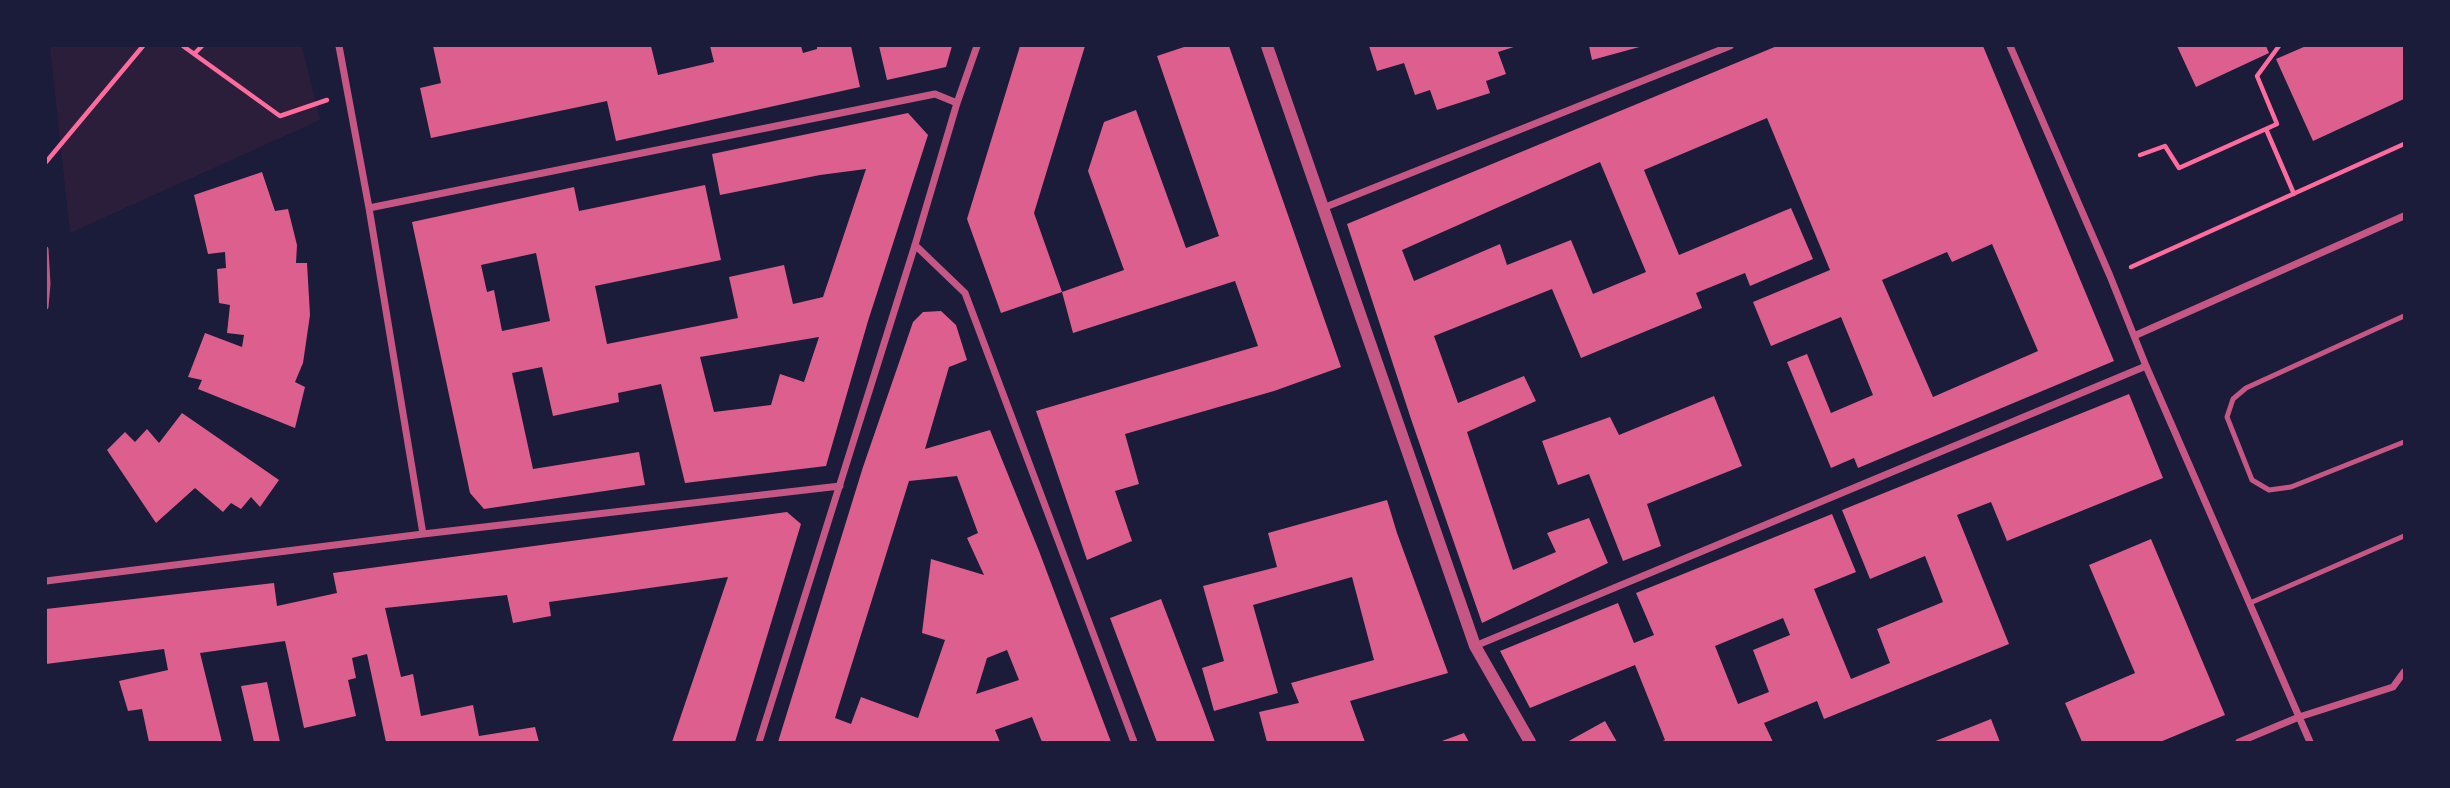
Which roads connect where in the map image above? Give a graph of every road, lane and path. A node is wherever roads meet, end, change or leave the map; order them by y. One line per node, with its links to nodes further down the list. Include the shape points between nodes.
1 (143, 46): 16 (path)
2 (183, 46): 10 (path)
3 (202, 46): 10 (path)
4 (339, 46): 11 (street)
5 (977, 46): 12 (street)
6 (1266, 46): 19 (street)
7 (1730, 46): 19 (street)
8 (2010, 46): 23 (street)
9 (2279, 46): 13 (path, via 2257,76 2277,124)
10 (194, 54): 11 (path, via 280,116)
11 (348, 92): 18 (street)
12 (957, 103): 18 (street, via 935,94); 21 (street)
13 (2266, 129): 15 (path, via 2179,168 2165,146); 17 (path)
14 (2404, 144): 17 (path)
15 (2140, 155)
16 (46, 162)
17 (2294, 194): 23 (path)
18 (369, 208): 30 (street)
19 (1323, 208): 34 (street)
20 (2404, 216): 26 (street)
21 (915, 245): 29 (street); 38 (street, via 965,293)
22 (46, 249): 24 (lane)
23 (2110, 276): 26 (street)
24 (46, 307)
25 (2404, 316): 28 (lane, via 2246,388 2233,399 2227,417 2252,480 2269,489 2291,487)
26 (2134, 336): 27 (street)
27 (2146, 366): 33 (street); 34 (street)
28 (2404, 442)
29 (840, 486): 30 (street); 37 (street)
30 (423, 534): 32 (street)
31 (2404, 536): 33 (lane)
32 (46, 581)
33 (2250, 603): 36 (street)
34 (1475, 646): 39 (street)
35 (2404, 672): 36 (street, via 2393,687)
36 (2299, 717): 40 (street); 41 (street)
37 (759, 743)
38 (1135, 743)
39 (1530, 743)
40 (2239, 743)
41 (2310, 743)

